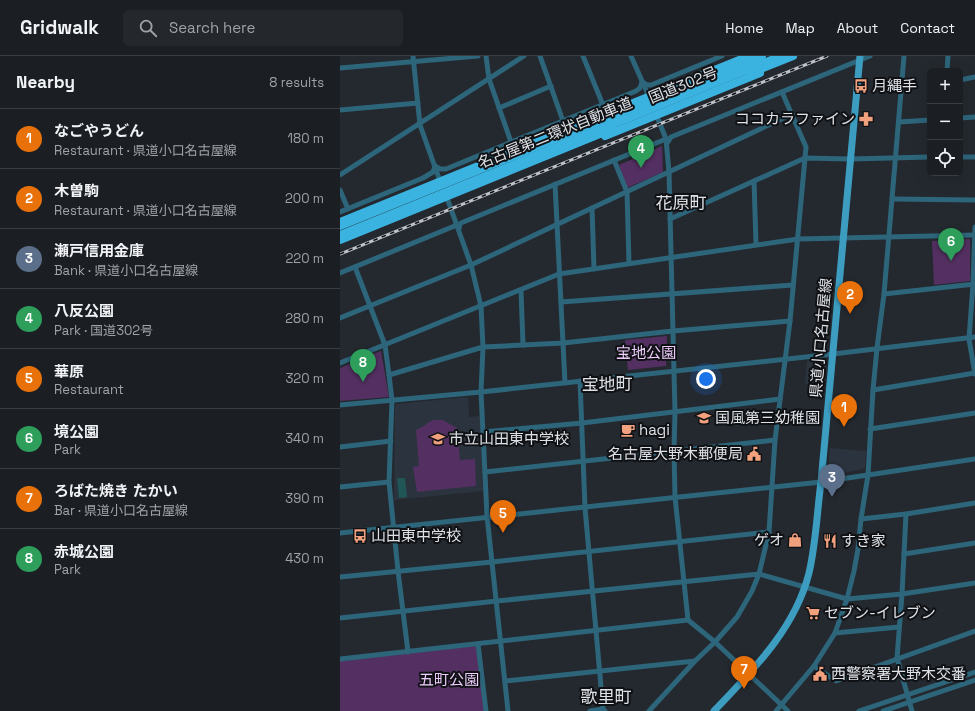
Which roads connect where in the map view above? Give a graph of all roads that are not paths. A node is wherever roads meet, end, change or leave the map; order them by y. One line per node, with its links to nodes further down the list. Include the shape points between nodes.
1 (413, 56): 18 (street)
2 (478, 56): 18 (street)
3 (486, 56): 23 (street)
4 (524, 56): 23 (street)
5 (540, 56): 26 (street)
6 (583, 56): 31 (street)
7 (631, 56): 25 (street)
8 (722, 56): 21 (street)
9 (749, 56): 27 (highway, 国道302号)
10 (762, 56): 75 (highway, 名古屋第二環状自動車道, bridge)
11 (781, 56): 78 (highway, 名古屋第二環状自動車道, bridge)
12 (793, 56): 34 (highway, 国道302号)
13 (796, 56): 56 (highway, bridge, via 541,162)
14 (870, 56): 17 (street)
15 (904, 56): 42 (street)
16 (948, 56): 20 (street)
17 (859, 58): 28 (street); 52 (main road, 県道小口名古屋線)
18 (414, 63): 19 (street); 30 (street)
19 (340, 68)
20 (947, 68)
21 (683, 72): 25 (street, via 649,85); 27 (street)
22 (975, 77): 24 (street)
23 (489, 79): 32 (street); 43 (street)
24 (963, 79)
25 (642, 82): 29 (street); 31 (street, via 639,90)
26 (551, 86): 32 (street); 41 (street)
27 (675, 86): 29 (highway, 国道302号)
28 (782, 92): 35 (street); 44 (street, via 671,137)
29 (648, 97): 34 (street); 39 (highway, 国道302号)
30 (418, 103): 33 (street); 43 (street)
31 (603, 105): 36 (street)
32 (499, 108): 45 (street)
33 (340, 110)
34 (655, 112): 44 (street); 56 (highway, 国道302号)
35 (792, 114): 49 (street, via 806,147); 57 (street)
36 (574, 117): 39 (street, via 580,116); 41 (street)
37 (975, 117): 38 (street)
38 (963, 118)
39 (591, 120): 55 (highway, 国道302号)
40 (927, 120): 42 (street)
41 (563, 121): 45 (street)
42 (899, 122): 50 (street)
43 (420, 125): 54 (street); 58 (street)
44 (667, 141): 53 (street); 57 (street)
45 (511, 142): 46 (street)
46 (475, 157): 54 (street, via 446,169); 55 (street)
47 (963, 157): 48 (street)
48 (975, 157)
49 (805, 158): 52 (street); 60 (street); 81 (street)
50 (896, 158): 51 (street); 52 (street); 67 (street)
51 (927, 158)
52 (850, 159): 82 (main road, 県道小口名古屋線)
53 (614, 160): 61 (street); 63 (street)
54 (435, 166): 59 (street); 64 (street, via 430,175)
55 (468, 169): 59 (highway, 国道302号)
56 (510, 171): 65 (highway, 国道302号)
57 (669, 172): 63 (street); 72 (street)
58 (340, 175)
59 (440, 181): 65 (street); 66 (highway, 国道302号)
60 (754, 181): 72 (street); 84 (street)
61 (555, 184): 74 (street); 76 (street, via 462,223)
62 (340, 190): 69 (street)
63 (627, 192): 70 (street); 86 (street)
64 (385, 194): 66 (street); 69 (street)
65 (446, 197): 76 (street); 83 (highway, 国道302号)
66 (399, 198): 73 (highway, 国道302号)
67 (892, 199): 68 (street); 80 (street)
68 (975, 200)
69 (348, 208): 71 (street)
70 (592, 208): 74 (street); 89 (street)
71 (340, 212)
72 (670, 219): 85 (street)
73 (340, 222)
74 (557, 225): 87 (street); 91 (street)
75 (340, 226)
76 (458, 227): 87 (street); 88 (street)
77 (975, 227): 79 (street)
78 (340, 235)
79 (975, 235): 80 (street); 92 (street)
80 (889, 236): 82 (street); 96 (street)
81 (798, 238): 82 (street); 84 (street); 93 (street)
82 (843, 238): 109 (main road, 県道小口名古屋線)
83 (340, 241)
84 (756, 244): 85 (street)
85 (671, 257): 86 (street); 95 (street)
86 (629, 263): 89 (street)
87 (471, 265): 98 (street); 99 (street)
88 (355, 267): 90 (street); 98 (street)
89 (594, 269): 91 (street)
90 (340, 273)
91 (559, 274): 94 (street); 97 (street)
92 (974, 284): 96 (street); 103 (street)
93 (793, 285): 95 (street); 101 (street)
94 (521, 290): 99 (street); 106 (street)
95 (672, 294): 97 (street); 102 (street)
96 (884, 294): 108 (street)
97 (561, 302): 104 (street)
98 (370, 306): 100 (street); 105 (street)
99 (481, 306): 105 (street); 107 (street)
100 (340, 318)
101 (790, 321): 102 (street); 110 (street)
102 (673, 330): 104 (street); 112 (street)
103 (972, 338): 108 (street); 113 (street)
104 (563, 343): 106 (street); 116 (street)
105 (385, 345): 111 (street); 114 (street)
106 (523, 345): 107 (street)
107 (483, 347): 114 (street); 118 (street)
108 (877, 348): 109 (street); 117 (street)
109 (833, 354): 110 (street); 136 (main road, 県道小口名古屋線)
110 (784, 359): 112 (street); 119 (street)
111 (340, 363)
112 (674, 371): 115 (street); 122 (street)
113 (975, 373): 117 (street)
114 (389, 375): 120 (street)
115 (580, 381): 116 (street); 124 (street)
116 (565, 383): 118 (street)
117 (873, 390): 125 (street)
118 (481, 392): 120 (street); 126 (street)
119 (780, 399): 122 (street); 127 (street)
120 (392, 400): 121 (street); 128 (street)
121 (340, 405)
122 (675, 412): 124 (street); 130 (street)
123 (975, 413): 125 (street)
124 (582, 423): 126 (street); 132 (street)
125 (870, 429): 134 (street)
126 (483, 432): 133 (street)
127 (775, 440): 130 (street); 138 (street)
128 (391, 441): 129 (street); 135 (street)
129 (340, 447)
130 (674, 451): 132 (street); 139 (street)
131 (975, 459): 134 (street)
132 (583, 461): 133 (street); 141 (street)
133 (485, 472): 143 (street)
134 (868, 475): 136 (street); 144 (street)
135 (390, 482): 137 (street); 145 (street)
136 (821, 482): 138 (street); 158 (main road, 県道小口名古屋線, via 813,551)
137 (340, 487)
138 (772, 487): 139 (street); 146 (street)
139 (675, 497): 141 (street); 148 (street)
140 (975, 503): 142 (street)
141 (585, 508): 143 (street); 150 (street)
142 (906, 514): 144 (street); 151 (street)
143 (487, 516): 145 (street); 152 (street)
144 (860, 519): 161 (street, via 858,549)
145 (394, 526): 147 (street); 153 (street)
146 (769, 532): 148 (street); 154 (street)
147 (340, 533)
148 (680, 541): 150 (street); 156 (street)
149 (975, 543): 151 (street)
150 (590, 552): 152 (street); 159 (street)
151 (904, 554): 160 (street)
152 (492, 562): 153 (street); 162 (street)
153 (398, 571): 155 (street); 163 (street)
154 (759, 574): 156 (street); 158 (street); 171 (street, via 737,617)
155 (340, 577)
156 (684, 581): 159 (street); 165 (street)
157 (975, 583): 160 (street)
158 (804, 588): 161 (street); 180 (main road, 県道小口名古屋線, via 784,629)
159 (591, 591): 162 (street); 167 (street)
160 (902, 594): 161 (street); 166 (street)
161 (847, 599): 169 (street)
162 (497, 601): 163 (street); 170 (street)
163 (404, 611): 164 (street); 173 (street)
164 (340, 618)
165 (688, 620): 167 (street); 171 (street)
166 (899, 627): 169 (street); 174 (street)
167 (595, 630): 170 (street); 178 (street)
168 (975, 631): 174 (street)
169 (834, 633): 177 (street)
170 (501, 641): 172 (street); 182 (street)
171 (715, 642): 176 (street); 180 (street)
172 (478, 644): 173 (street); 187 (street)
173 (408, 652): 175 (street)
174 (897, 658): 177 (street, via 836,681); 183 (street)
175 (340, 659)
176 (695, 661): 178 (street); 190 (street)
177 (814, 666): 185 (street)
178 (600, 671): 182 (street); 186 (street)
179 (975, 672): 183 (street)
180 (749, 674): 185 (street); 191 (main road, 県道小口名古屋線)
181 (975, 680): 184 (street)
182 (505, 681): 188 (street)
183 (906, 694): 184 (street); 194 (street)
184 (908, 703): 195 (street); 196 (street)
185 (781, 704): 192 (street); 193 (street)
186 (604, 710): 189 (street)
187 (486, 711)
188 (508, 711)
189 (590, 711)
190 (649, 711)
191 (714, 711)
192 (776, 711)
193 (788, 711)
194 (859, 711)
195 (883, 711)
196 (912, 711)

